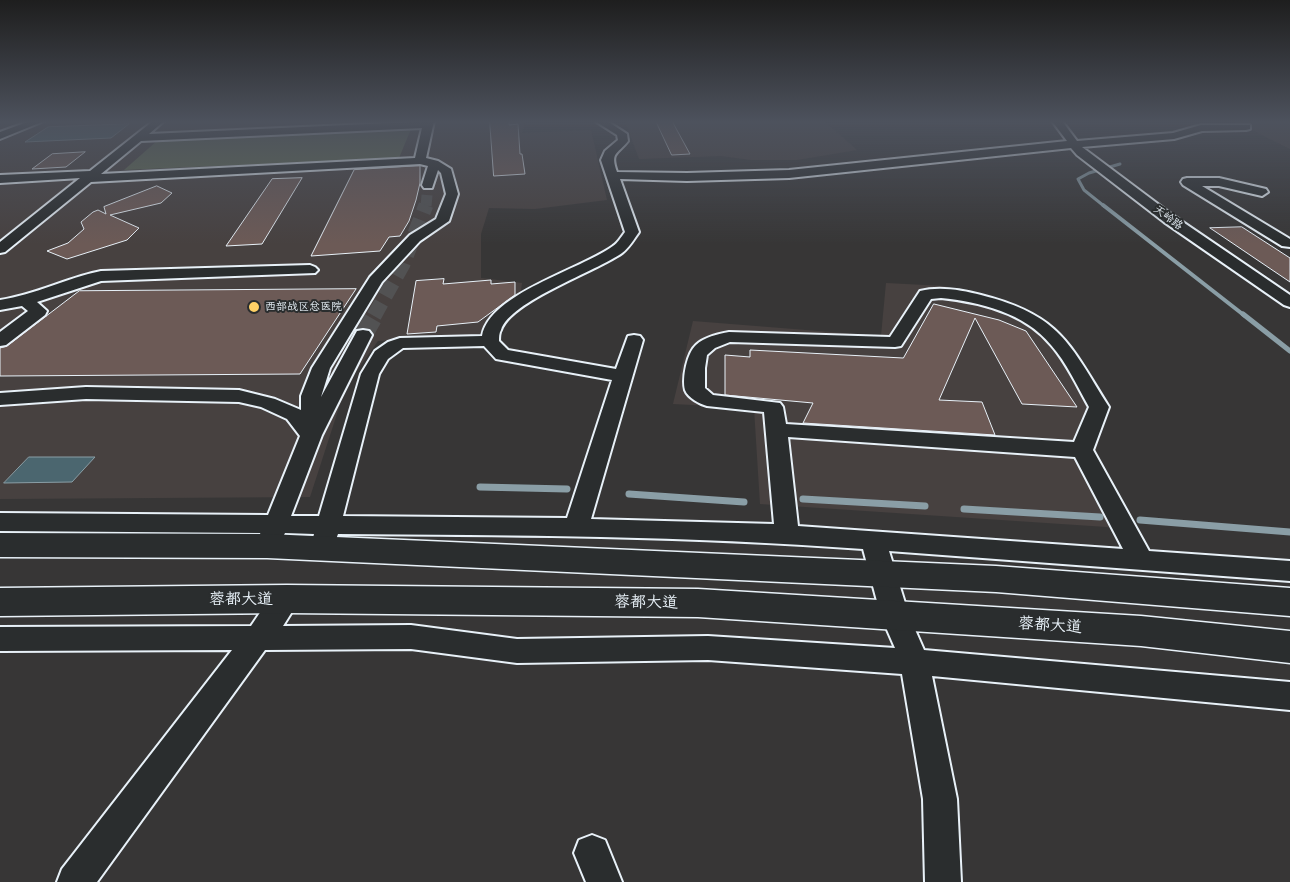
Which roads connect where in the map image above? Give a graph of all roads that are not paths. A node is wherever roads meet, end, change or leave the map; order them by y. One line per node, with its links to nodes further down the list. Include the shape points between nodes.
1 (108, 162): 8 (street)
2 (423, 162): 8 (street)
3 (427, 162): 10 (street); 27 (street, via 447,171 450,182 452,194 442,221 415,238 376,280 321,368 311,396)
4 (608, 162): 7 (street)
5 (901, 162): 7 (street, via 789,174)
6 (1093, 162): 18 (street, 天岭路, via 1169,219)
7 (611, 175): 23 (street, via 632,232 618,249 509,308 497,321)
8 (92, 176): 9 (street); 15 (street)
9 (3, 180)
10 (428, 185)
11 (1262, 192): 12 (street, via 1219,182 1187,182)
12 (1258, 225): 13 (street); 14 (street)
13 (1282, 225)
14 (1287, 243)
15 (0, 249)
16 (310, 270): 17 (street, via 101,276)
17 (25, 301): 19 (street); 22 (street, via 39,311)
18 (1290, 302)
19 (0, 305)
20 (364, 335): 27 (street)
21 (634, 340): 24 (street)
22 (0, 341)
23 (489, 341): 24 (street, via 502,355); 33 (street, via 400,343 377,357)
24 (623, 376): 30 (street)
25 (0, 399): 27 (street, via 86,393 239,396 268,402 294,415)
26 (777, 430): 28 (street); 28 (street, via 773,407 707,400 695,390 698,352 709,342 729,337 895,342 926,294 943,292 1010,307 1056,338 1099,407); 31 (street)
27 (311, 435): 32 (street)
28 (1082, 450): 36 (street)
29 (0, 522): 32 (street)
30 (576, 527): 31 (street); 33 (street)
31 (787, 534): 34 (street)
32 (272, 535): 33 (main road); 35 (main road)
33 (325, 537): 38 (main road)
34 (873, 539): 36 (street); 38 (street)
35 (0, 545)
36 (1141, 559): 37 (street)
37 (1290, 571)
38 (882, 574): 41 (main road, via 996,579); 42 (street)
39 (287, 599): 40 (main road, 蓉都大道); 42 (main road, 蓉都大道, via 698,603); 43 (street)
40 (0, 602)
41 (1290, 602)
42 (895, 616): 45 (main road, 蓉都大道, via 1141,631); 46 (street)
43 (258, 638): 44 (street); 46 (street, via 411,637 517,651 708,648); 48 (street)
44 (0, 640)
45 (1290, 647)
46 (915, 662): 47 (street); 49 (street, via 940,799)
47 (1290, 696)
48 (75, 882)
49 (943, 882)

